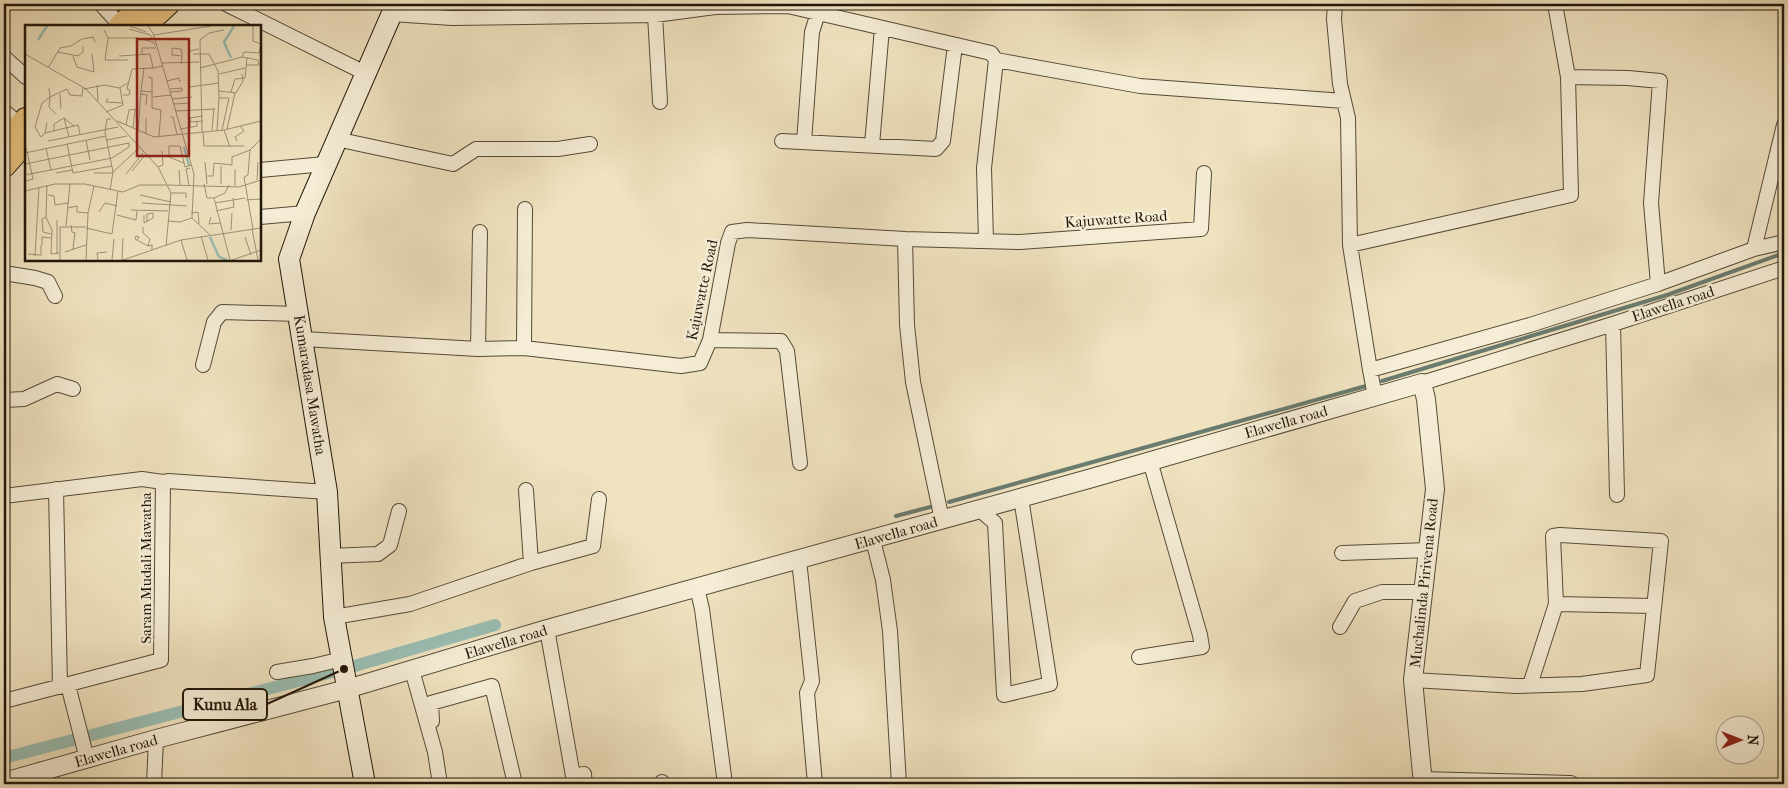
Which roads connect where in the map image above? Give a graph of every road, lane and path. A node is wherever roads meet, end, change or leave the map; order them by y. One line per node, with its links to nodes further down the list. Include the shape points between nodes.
1 (101, 4): 11 (street)
2 (145, 4): 12 (highway)
3 (167, 4): 13 (highway)
4 (226, 4): 18 (street)
5 (1335, 4): 21 (street)
6 (1555, 4): 20 (street)
7 (714, 6): 9 (street, via 788,6); 10 (street)
8 (394, 9): 10 (street, via 452,18); 18 (main road, Kumaradasa Mawatha)
9 (818, 13): 14 (street); 26 (street, via 812,32)
10 (655, 15): 22 (street)
11 (120, 25)
12 (122, 25)
13 (143, 25)
14 (882, 28): 15 (street); 28 (street)
15 (956, 45): 17 (street, via 991,53); 28 (street, via 940,145 936,149)
16 (4, 58): 19 (street)
17 (996, 60): 21 (street, via 1140,86); 37 (street, via 984,168)
18 (365, 73): 24 (main road, Kumaradasa Mawatha)
19 (25, 76)
20 (1568, 77): 39 (street, via 1571,195); 43 (street, via 1660,81 1651,204)
21 (1344, 100): 39 (street, via 1348,118)
22 (660, 102)
23 (1784, 125): 40 (street)
24 (336, 139): 27 (street, via 453,164 476,149 558,149); 29 (main road, Kumaradasa Mawatha)
25 (782, 141): 26 (street)
26 (804, 142): 28 (street)
27 (590, 144)
28 (872, 145)
29 (325, 164): 30 (street); 33 (main road, Kumaradasa Mawatha)
30 (261, 170)
31 (1204, 173): 37 (street, Kajuwatte Road, via 1201,229)
32 (524, 210): 49 (street)
33 (305, 213): 34 (street); 45 (main road, Kumaradasa Mawatha, via 289,258)
34 (261, 217)
35 (480, 232): 50 (street)
36 (906, 239): 37 (street, Kajuwatte Road); 48 (street, Kajuwatte Road, via 747,230 732,232); 69 (street, via 907,325 914,382)
37 (986, 242)
38 (1784, 242): 40 (street)
39 (1350, 246): 52 (street)
40 (1754, 249): 43 (street)
41 (1784, 268): 46 (street, Elawella road)
42 (4, 273): 44 (street, via 48,282)
43 (1658, 284): 52 (street, via 1530,325)
44 (55, 296)
45 (299, 314): 47 (main road, Kumaradasa Mawatha); 51 (street, via 222,312 214,322)
46 (1613, 324): 53 (street, Elawella road); 63 (street)
47 (303, 339): 50 (street, Kajuwatte Road); 62 (main road, Kumaradasa Mawatha)
48 (710, 340): 49 (street, Kajuwatte Road, via 700,363 681,366); 58 (street, via 781,341 787,351)
49 (524, 348): 50 (street, Kajuwatte Road)
50 (478, 349)
51 (203, 365)
52 (1370, 370): 55 (street)
53 (1422, 383): 55 (street, Elawella road); 71 (street, Muchalinda Pirivena Road, via 1435,489)
54 (73, 389): 56 (street, via 57,384 24,400)
55 (1375, 396): 57 (street, Elawella road)
56 (4, 400)
57 (1150, 461): 65 (street, Elawella road); 83 (street, via 1202,647)
58 (800, 463)
59 (163, 482): 60 (street, Saram Mudali Mawatha, via 142,479); 62 (street); 89 (street, Saram Mudali Mawatha, via 161,660)
60 (56, 489): 64 (street, Saram Mudali Mawatha); 89 (street)
61 (526, 490): 75 (street)
62 (327, 492): 73 (main road, Kumaradasa Mawatha)
63 (1617, 495)
64 (4, 496)
65 (1021, 498): 67 (street, Elawella road); 67 (street, via 1050,684 1004,695 995,523)
66 (599, 499): 75 (street, via 593,546)
67 (980, 510): 69 (street, Elawella road)
68 (399, 511): 73 (street, via 390,545 378,554)
69 (942, 520): 70 (street, Elawella road)
70 (872, 540): 74 (street, Elawella road); 104 (street, via 883,580 890,630)
71 (1429, 550): 72 (street); 77 (street, Muchalinda Pirivena Road)
72 (1342, 553)
73 (329, 556): 80 (main road, Kumaradasa Mawatha)
74 (799, 560): 76 (street, Elawella road); 103 (street, via 812,681 806,693)
75 (531, 563): 80 (street, via 410,604)
76 (697, 588): 82 (street, Elawella road); 102 (street)
77 (1424, 592): 81 (street, via 1382,592 1355,601); 87 (street, Muchalinda Pirivena Road)
78 (1556, 604): 79 (street); 79 (street, via 1553,536 1560,535 1661,541); 88 (street)
79 (1654, 606): 88 (street, via 1647,675 1582,684)
80 (334, 618): 84 (main road, Kumaradasa Mawatha)
81 (1340, 627)
82 (547, 629): 85 (street, Elawella road); 101 (street, via 572,776 584,774)
83 (1139, 657)
84 (342, 659): 86 (street); 90 (main road, Kumaradasa Mawatha)
85 (412, 670): 90 (street, Elawella road); 92 (street)
86 (277, 672)
87 (1413, 680): 88 (street); 96 (street, Muchalinda Pirivena Road)
88 (1530, 685)
89 (64, 686): 91 (street, Saram Mudali Mawatha); 94 (street)
90 (347, 689): 93 (street, Elawella road); 98 (main road, Kumaradasa Mawatha)
91 (4, 700)
92 (427, 724): 99 (street); 100 (street, via 432,721 431,703 492,686)
93 (156, 739): 94 (street, Elawella road); 97 (street)
94 (87, 759): 95 (street, Elawella road)
95 (4, 782)
96 (1422, 782): 105 (street)
97 (154, 784)
98 (365, 784)
99 (440, 784)
100 (515, 784)
101 (585, 784)
102 (725, 784)
103 (815, 784)
104 (899, 784)
105 (1572, 784)

